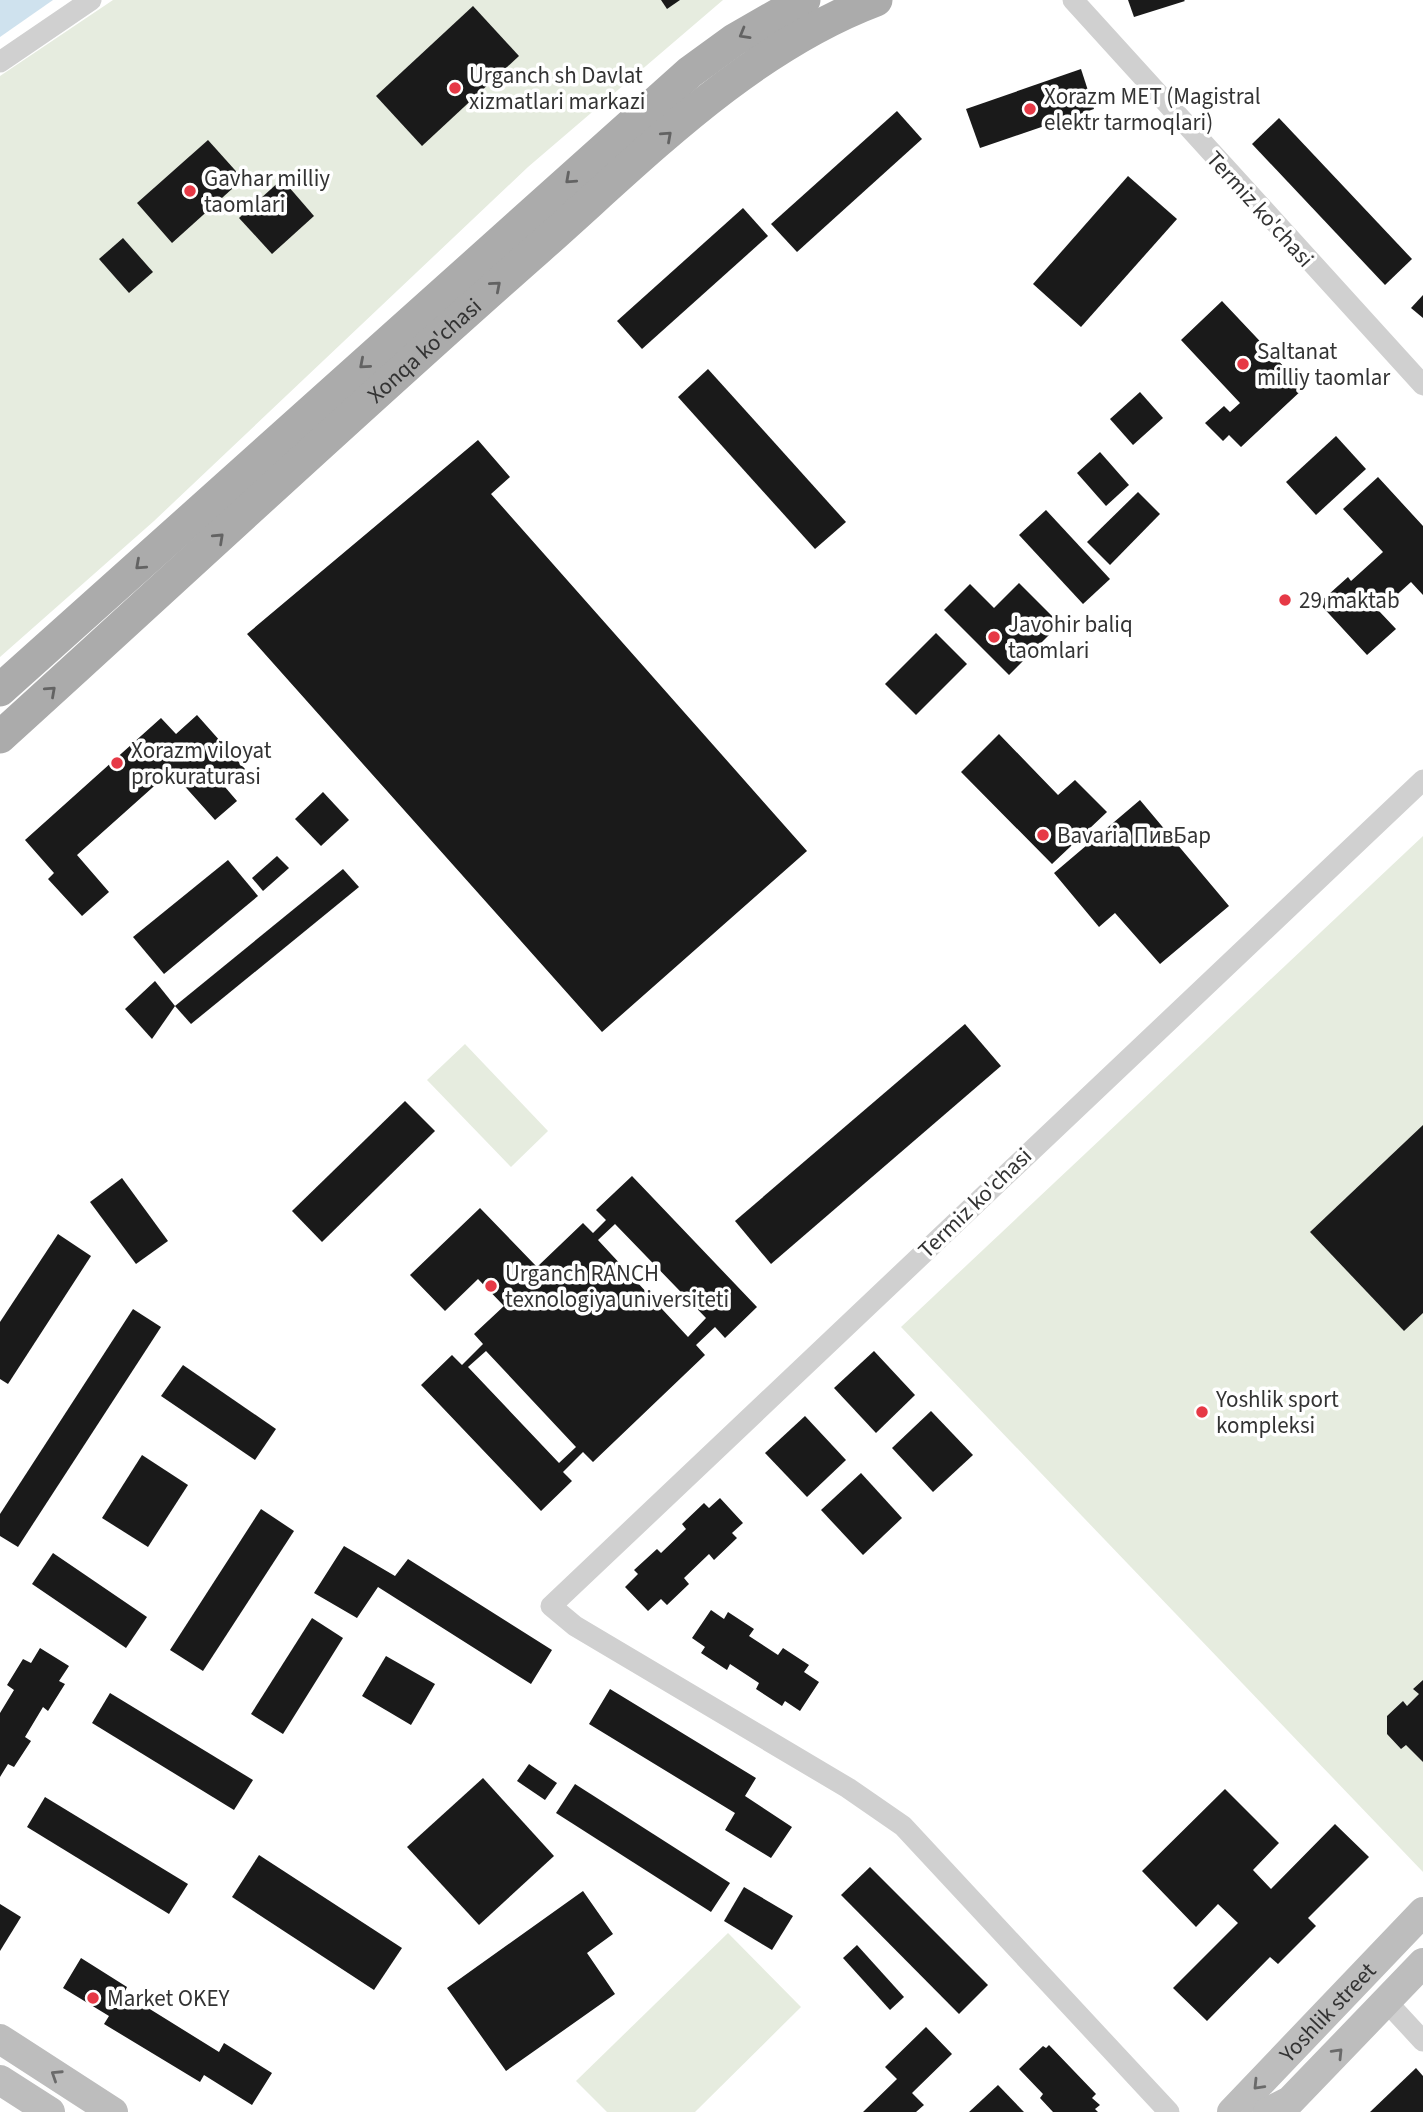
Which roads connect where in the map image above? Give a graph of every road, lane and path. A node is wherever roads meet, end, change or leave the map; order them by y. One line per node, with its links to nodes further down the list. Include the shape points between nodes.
1 (91, 0): 5 (street)
2 (804, 0): 6 (main road, Xonqa ko'chasi, one-way to 6, via 734,40 690,72)
3 (876, 0): 6 (main road, Xonqa ko'chasi, one-way to 3, via 754,65)
4 (1073, 0): 7 (street, Termiz ko'chasi)
5 (0, 62)
6 (408, 345): 8 (main road, Xonqa ko'chasi, one-way to 8); 9 (main road, Xonqa ko'chasi, one-way to 6)
7 (1423, 385)
8 (0, 690)
9 (0, 737)
10 (1423, 780): 20 (street, Termiz ko'chasi, via 551,1606 575,1626 848,1788 903,1826)
11 (1423, 1912): 21 (main road, Yoshlik street, one-way to 21)
12 (1423, 1964): 13 (main road, Yoshlik street)
13 (1385, 2000): 15 (street); 17 (main road, Yoshlik street, one-way to 13)
14 (0, 2039): 19 (main road, one-way to 14)
15 (1423, 2041)
16 (0, 2080): 18 (main road)
17 (1279, 2107)
18 (50, 2112)
19 (113, 2112)
20 (1169, 2112)
21 (1232, 2112)

